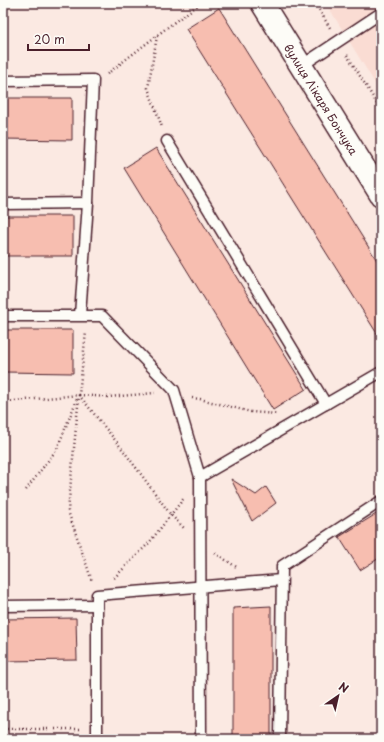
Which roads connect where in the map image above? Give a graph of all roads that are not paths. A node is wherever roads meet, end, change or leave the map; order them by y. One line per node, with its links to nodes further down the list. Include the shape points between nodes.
1 (262, 3): 3 (street, вулиця Лікаря Бончука)
2 (381, 13): 3 (lane)
3 (301, 66): 6 (street, вулиця Лікаря Бончука)
4 (3, 81): 7 (lane, via 94,80)
5 (167, 141): 12 (lane)
6 (381, 195)
7 (88, 203): 8 (lane); 9 (lane)
8 (3, 204)
9 (80, 315): 10 (lane); 13 (lane, via 102,316 174,390)
10 (3, 316)
11 (381, 372): 12 (lane)
12 (326, 404): 13 (lane)
13 (200, 477): 16 (lane)
14 (381, 501): 15 (lane, via 282,566)
15 (281, 580): 16 (lane); 21 (lane)
16 (201, 586): 17 (lane); 20 (lane)
17 (97, 600): 18 (lane); 19 (lane)
18 (3, 606)
19 (97, 734)
20 (201, 739)
21 (280, 739)

